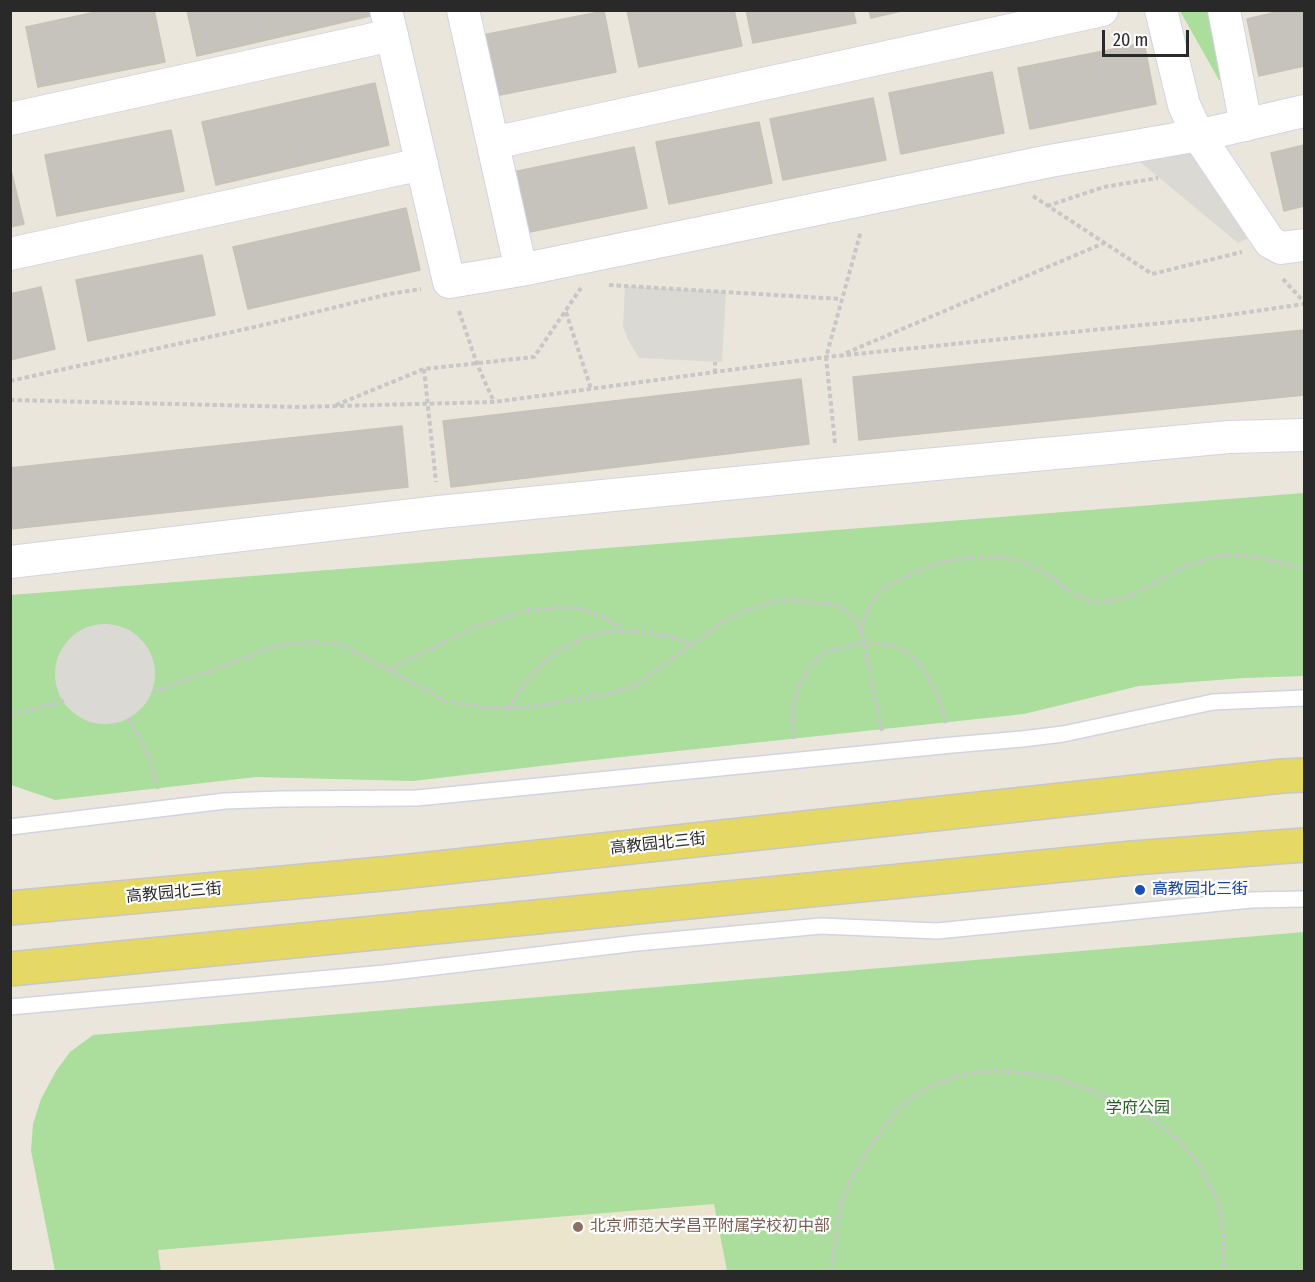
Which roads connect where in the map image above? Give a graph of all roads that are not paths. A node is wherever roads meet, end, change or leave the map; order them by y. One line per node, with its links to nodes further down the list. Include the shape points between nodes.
1 (463, 10): 10 (street)
2 (1102, 10): 10 (street)
3 (1161, 10): 9 (street, via 1184,105)
4 (1224, 10): 8 (street)
5 (389, 23): 7 (street); 11 (street)
6 (1305, 111): 8 (street)
7 (10, 119)
8 (1246, 124): 9 (street)
9 (1198, 135): 12 (street, via 1270,242 1281,248); 14 (street, via 1005,170)
10 (493, 143): 14 (street)
11 (422, 164): 13 (street); 14 (street, via 449,282)
12 (1305, 245)
13 (10, 254)
14 (521, 270)
15 (1305, 435): 16 (street, via 1206,439 439,512)
16 (10, 562)
17 (1305, 698): 19 (lane, via 1213,702 1074,732 1022,739 417,798 225,801)
18 (1305, 776): 22 (main road, 高教园北三街, via 392,873)
19 (10, 826)
20 (1305, 845): 23 (main road, via 1133,858)
21 (1305, 899): 24 (lane, via 1251,900 937,931 821,926 385,973)
22 (10, 908)
23 (10, 969)
24 (10, 1007)

